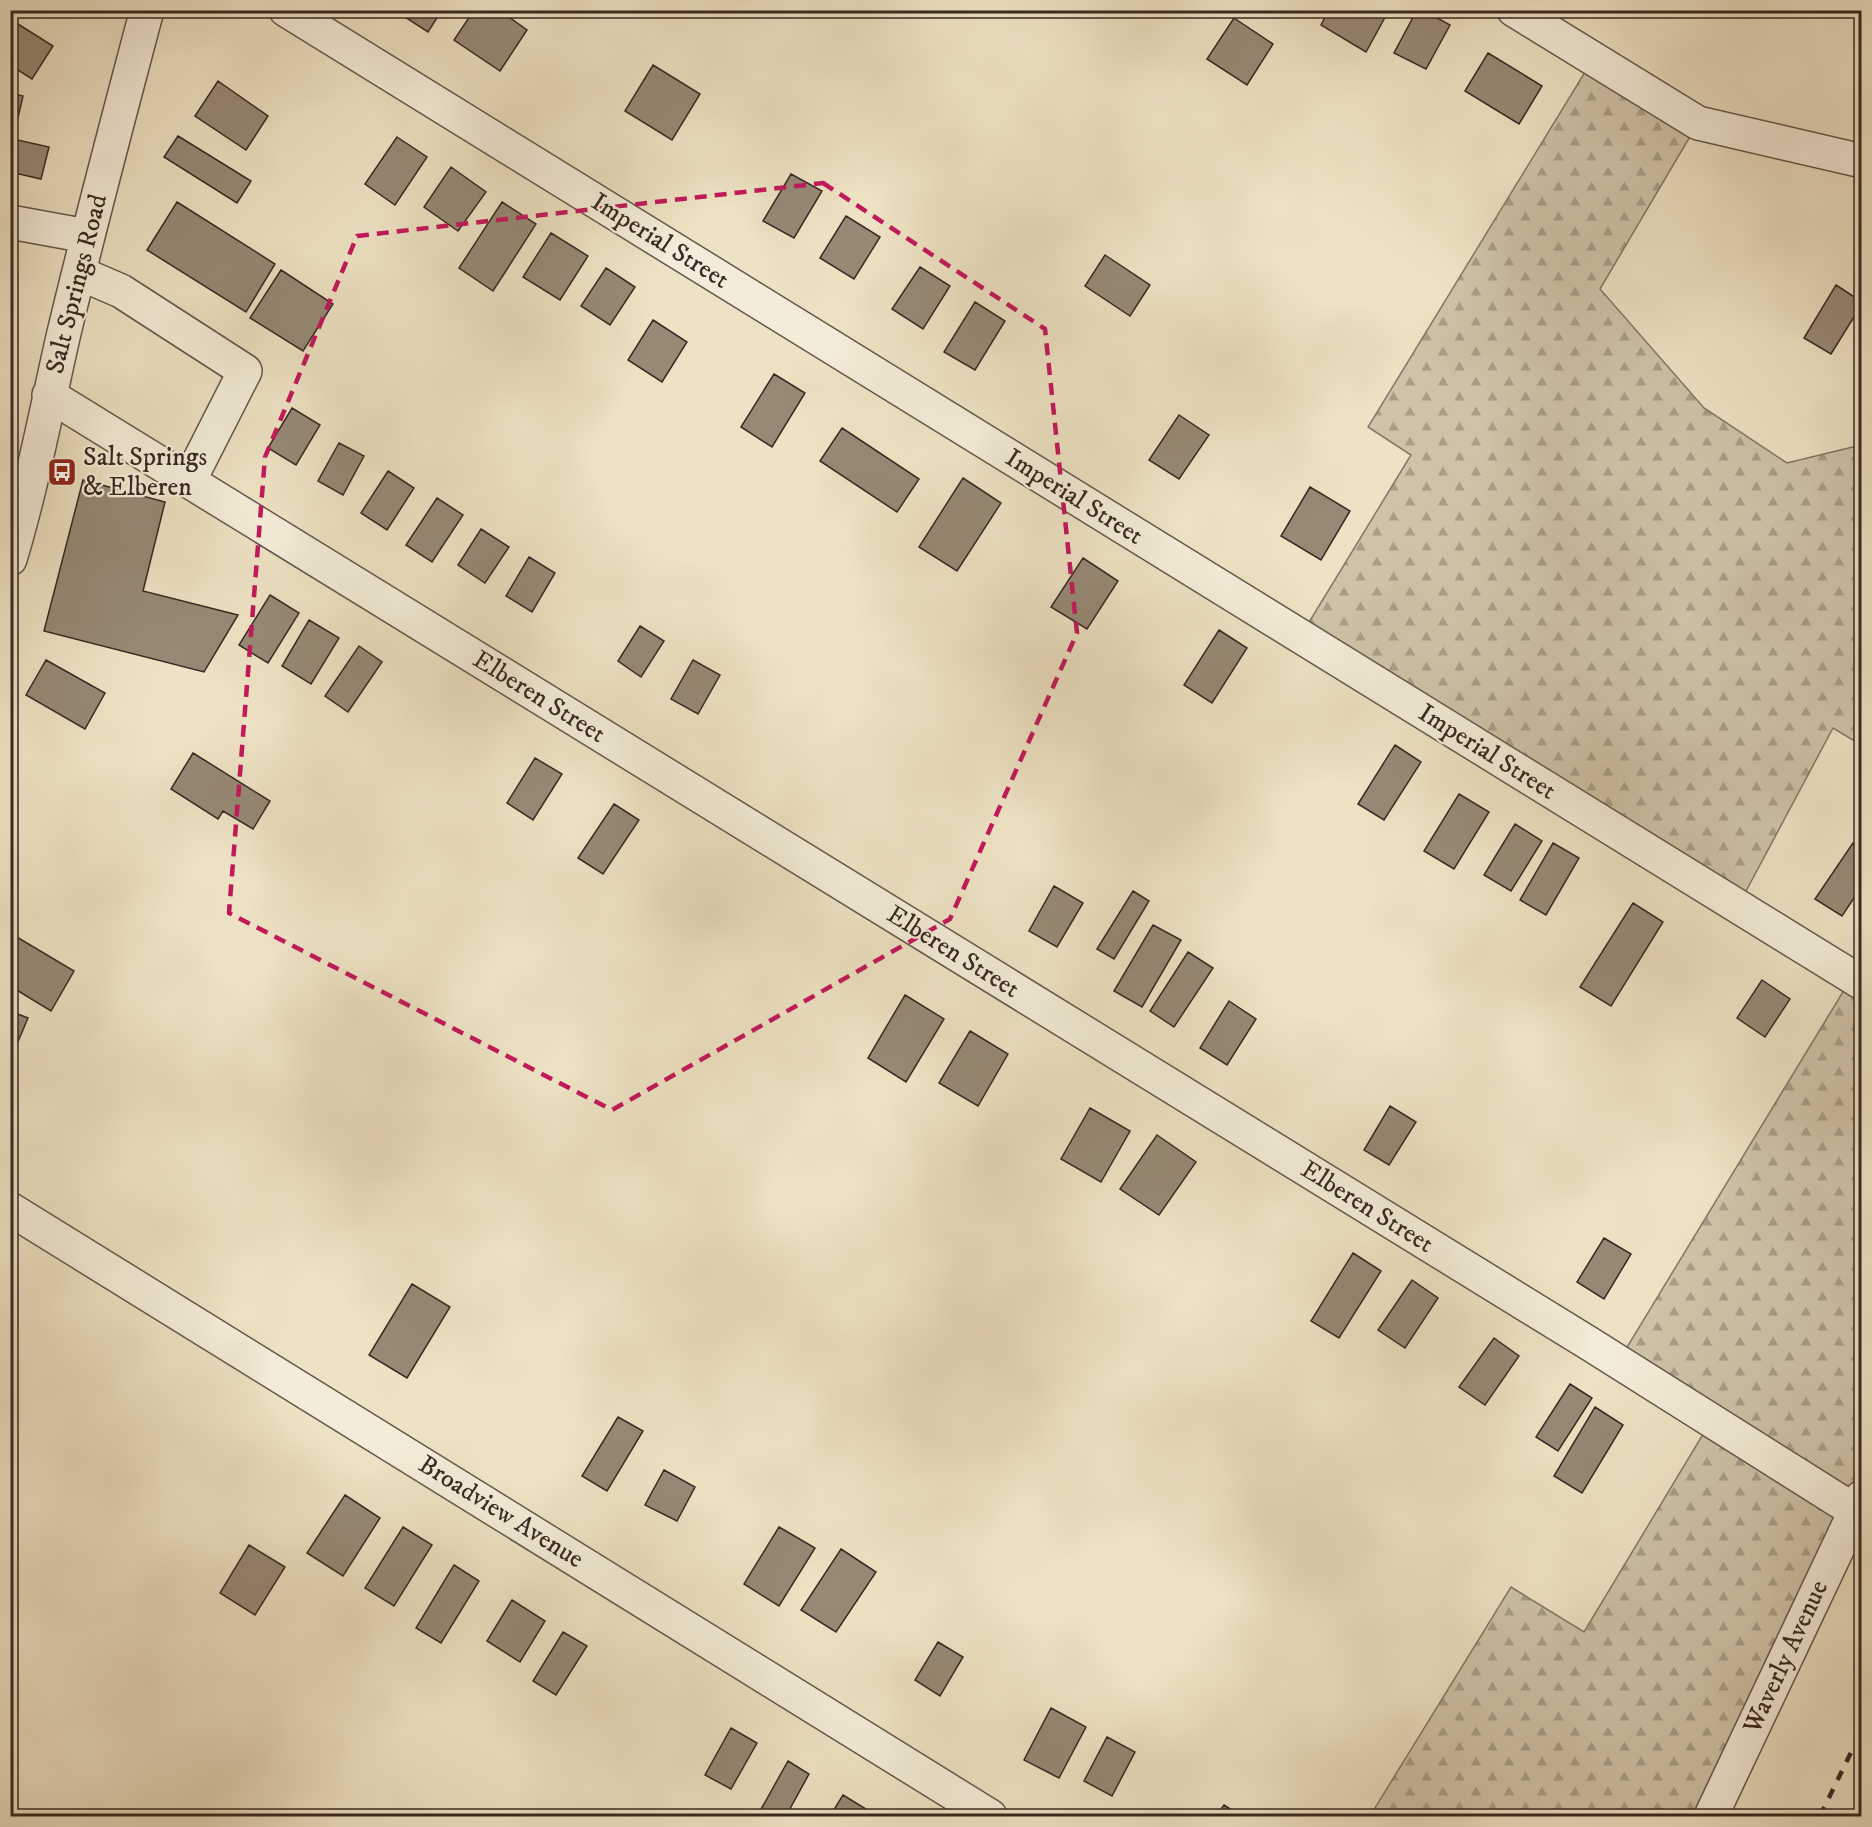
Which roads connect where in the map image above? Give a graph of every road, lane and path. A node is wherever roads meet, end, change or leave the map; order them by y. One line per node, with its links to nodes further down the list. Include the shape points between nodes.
1 (147, 10): 6 (street, Salt Springs Road)
2 (286, 10): 11 (street, Imperial Street)
3 (1514, 10): 4 (street, via 1698,123)
4 (1862, 160)
5 (10, 222): 6 (street)
6 (87, 237): 7 (street, Salt Springs Road)
7 (79, 273): 8 (street, Salt Springs Road); 9 (street, via 121,291 245,371)
8 (50, 395): 9 (street, Elberen Street); 10 (street, Salt Springs Road, via 28,501)
9 (189, 481): 13 (street, Elberen Street, via 1570,1332)
10 (10, 559)
11 (1862, 983)
12 (10, 1209): 14 (street, Broadview Avenue)
13 (1858, 1504): 15 (street, Waverly Avenue)
14 (990, 1816)
15 (1711, 1816)

